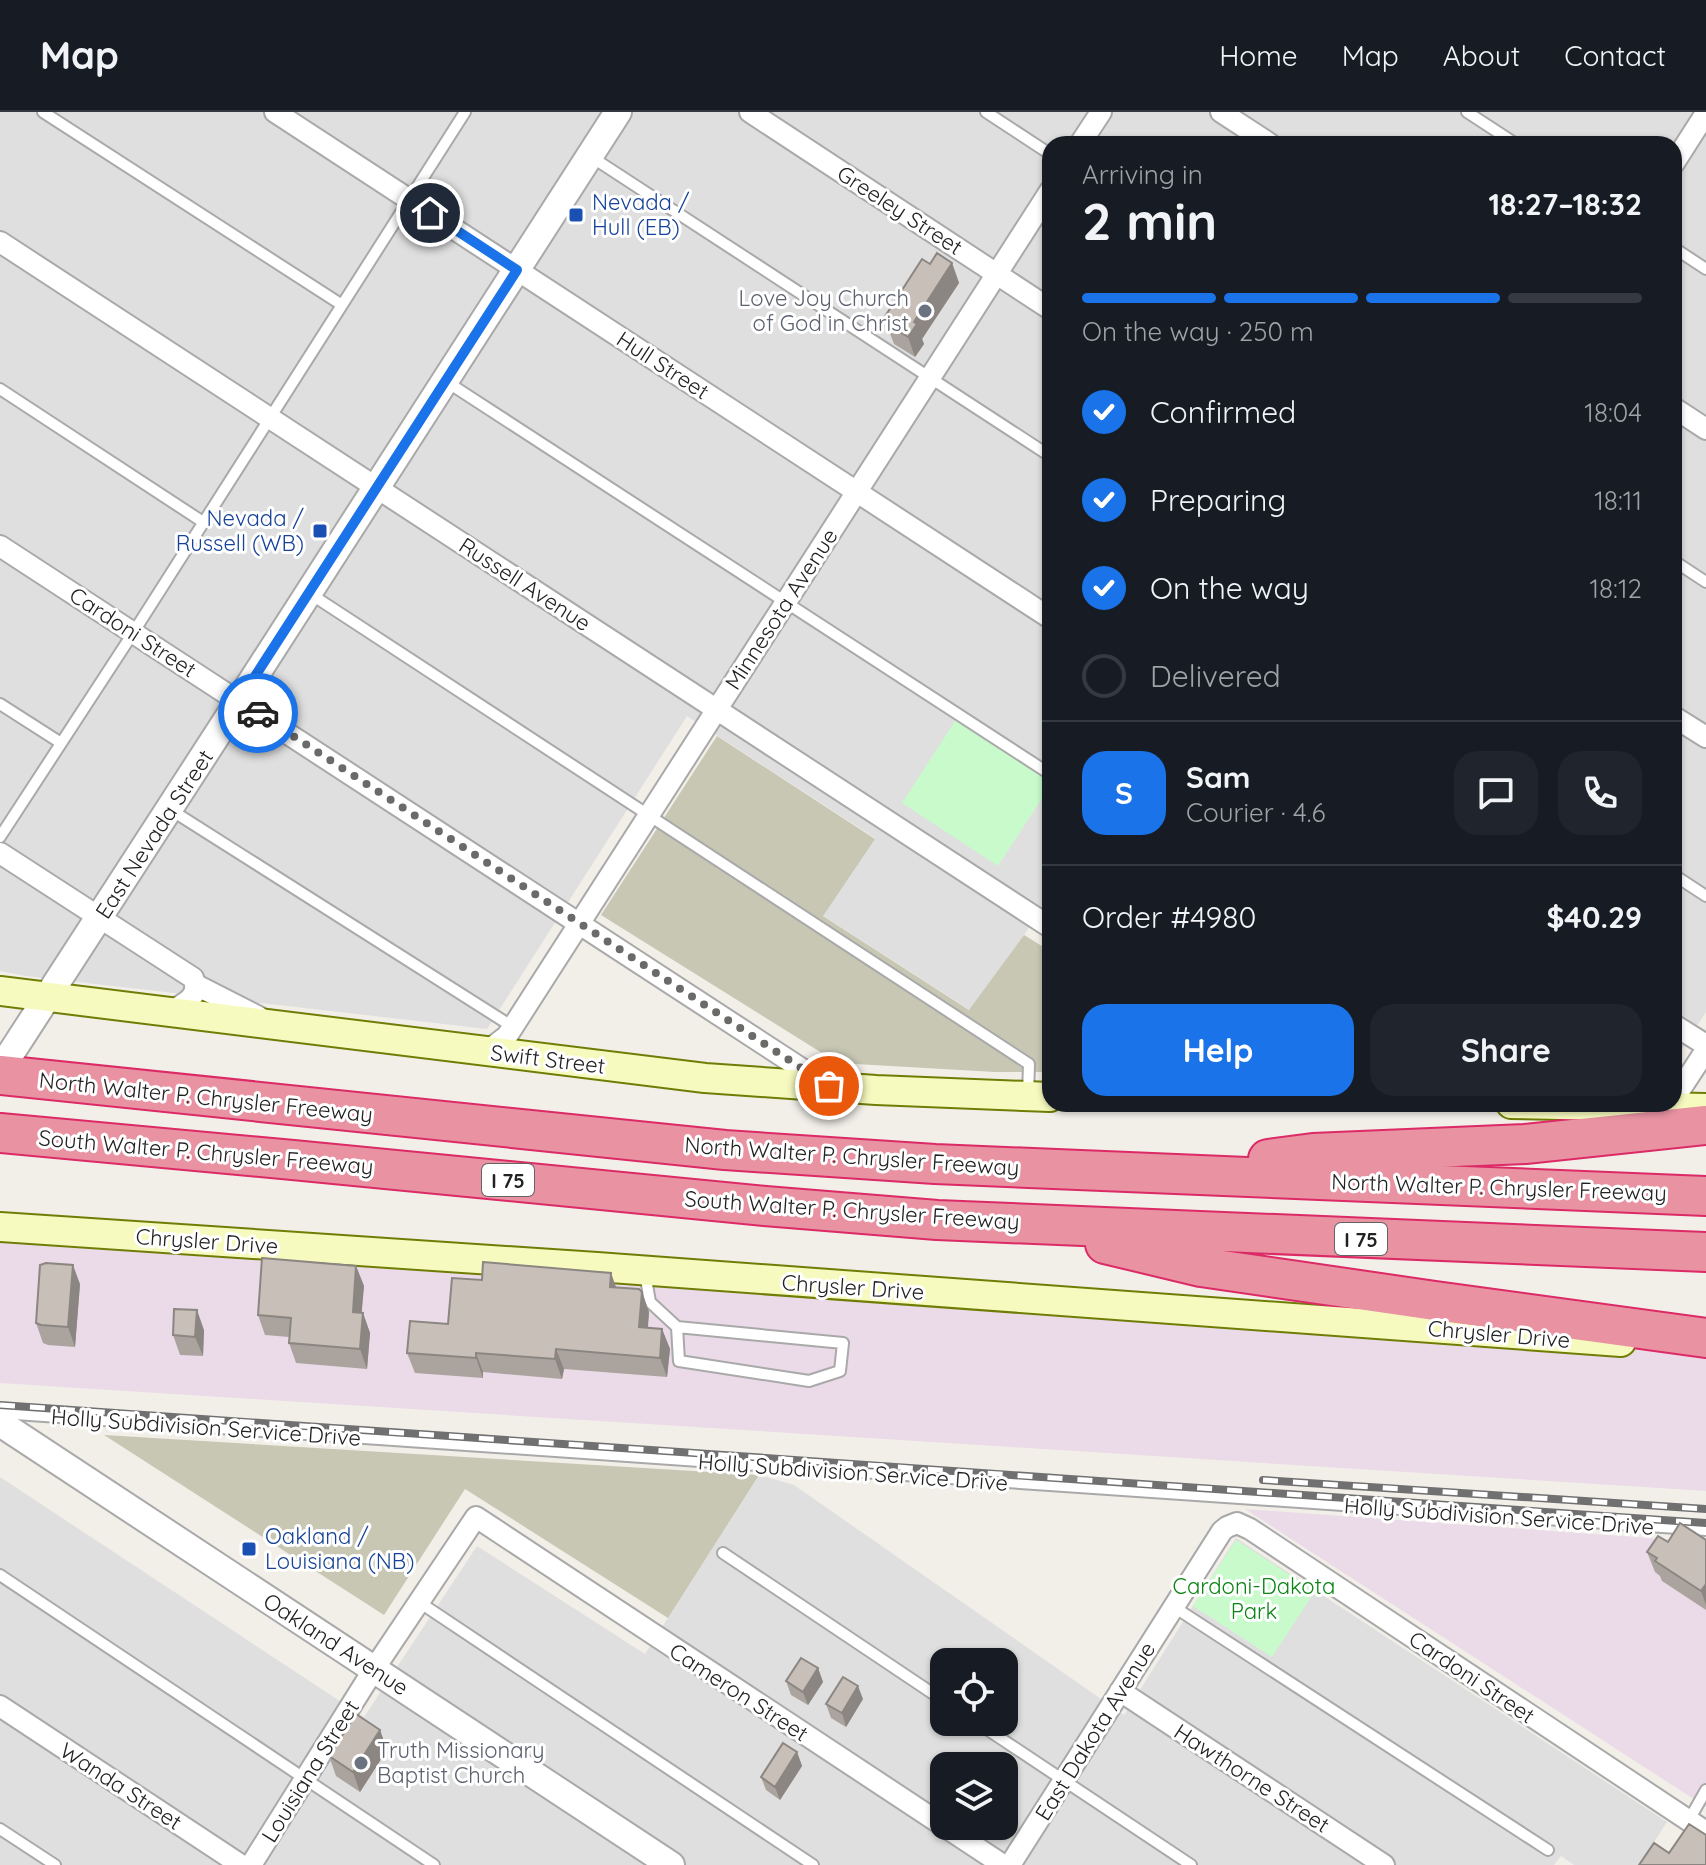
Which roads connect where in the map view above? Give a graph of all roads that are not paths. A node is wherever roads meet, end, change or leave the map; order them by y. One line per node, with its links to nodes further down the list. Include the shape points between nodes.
1 (43, 112): 25 (lane)
2 (275, 112): 17 (street, Hull Street)
3 (465, 112): 17 (lane)
4 (618, 112): 16 (street, East Nevada Street)
5 (750, 112): 23 (street, Greeley Street)
6 (986, 112): 14 (lane)
7 (1101, 112): 11 (street)
8 (1221, 112): 12 (street)
9 (1467, 112): 13 (lane)
10 (1703, 115): 15 (street)
11 (1085, 136)
12 (1258, 136)
13 (1504, 136)
14 (1042, 149)
15 (1682, 150)
16 (590, 156): 22 (street, East Nevada Street); 26 (lane)
17 (409, 199): 22 (street, Hull Street); 25 (lane)
18 (1042, 203): 23 (street, Minnesota Avenue)
19 (0, 242): 30 (street, Russell Avenue)
20 (1682, 253): 21 (lane)
21 (1706, 269)
22 (517, 270): 27 (street, East Nevada Street); 34 (street, Hull Street)
23 (996, 274): 24 (street, Greeley Street); 26 (street, Minnesota Avenue)
24 (1042, 304)
25 (342, 305): 30 (lane)
26 (930, 377): 32 (lane); 34 (street, Minnesota Avenue)
27 (445, 381): 33 (street, East Nevada Street); 40 (lane)
28 (0, 389): 35 (lane)
29 (1682, 413): 31 (street)
30 (270, 418): 33 (street, Russell Avenue); 35 (lane)
31 (1706, 429)
32 (1042, 451)
33 (377, 487): 39 (street, East Nevada Street); 45 (street, Russell Avenue)
34 (856, 491): 40 (street, Minnesota Avenue); 41 (street, Hull Street)
35 (203, 522): 42 (lane)
36 (0, 546): 42 (street, Cardoni Street)
37 (1682, 566): 38 (lane)
38 (1706, 582)
39 (309, 593): 43 (street, East Nevada Street); 51 (lane)
40 (785, 603): 45 (street, Minnesota Avenue); 49 (lane)
41 (1042, 613)
42 (133, 633): 43 (street, Cardoni Street); 48 (lane)
43 (239, 701): 50 (street, East Nevada Street); 58 (street, Cardoni Street)
44 (0, 704): 48 (lane)
45 (716, 709): 51 (street, Minnesota Avenue); 57 (street, Russell Avenue)
46 (1682, 722): 47 (street)
47 (1706, 737)
48 (61, 743): 52 (lane)
49 (1042, 769)
50 (170, 809): 56 (street, East Nevada Street); 65 (lane)
51 (649, 815): 58 (street, Minnesota Avenue); 70 (lane, via 1029,1064)
52 (0, 837)
53 (0, 853): 56 (street)
54 (1682, 880): 55 (lane)
55 (1706, 896)
56 (100, 918): 59 (street); 61 (street, East Nevada Street)
57 (1042, 922)
58 (579, 924): 65 (street, Minnesota Avenue); 68 (street, Cardoni Street)
59 (195, 983): 62 (street, via 195,994); 63 (street)
60 (0, 991): 61 (main road)
61 (48, 997): 62 (main road, Swift Street); 67 (street, East Nevada Street)
62 (168, 1013): 63 (main road, Swift Street)
63 (275, 1026): 65 (main road, Swift Street, via 477,1051)
64 (1682, 1031): 66 (street)
65 (510, 1040): 68 (main road, Swift Street, via 705,1078)
66 (1706, 1048): 69 (street)
67 (0, 1073): 75 (highway, North Walter P. Chrysler Freeway, via 725,1150)
68 (829, 1086): 70 (main road, Swift Street)
69 (1682, 1086)
70 (1039, 1096)
71 (1682, 1105): 72 (main road)
72 (1706, 1108)
73 (1706, 1125): 75 (highway, via 1525,1144 1313,1153)
74 (0, 1133): 77 (highway, South Walter P. Chrysler Freeway / I 75, via 765,1206)
75 (1158, 1172): 76 (highway, North Walter P. Chrysler Freeway)
76 (1706, 1196)
77 (1017, 1223): 79 (highway, South Walter P. Chrysler Freeway / I 75); 82 (highway, via 1201,1267)
78 (0, 1227): 80 (main road, Chrysler Drive)
79 (1706, 1252)
80 (645, 1271): 81 (lane, via 650,1302); 83 (main road, Chrysler Drive)
81 (677, 1327): 81 (lane, via 843,1343 840,1371 809,1381 679,1361)
82 (1706, 1338)
83 (1706, 1346)
84 (0, 1413): 88 (lane, Holly Subdivision Service Drive)
85 (0, 1423): 93 (street, Oakland Avenue)
86 (476, 1517): 91 (street, Louisiana Street); 110 (street, Cameron Street)
87 (1237, 1523): 92 (street, East Dakota Avenue, via 1222,1531); 101 (street, Cardoni Street)
88 (1706, 1530)
89 (723, 1553): 95 (lane)
90 (0, 1575): 98 (lane)
91 (419, 1602): 93 (street, Louisiana Street); 109 (lane)
92 (1174, 1607): 94 (street, East Dakota Avenue); 103 (lane)
93 (374, 1669): 98 (street, Louisiana Street); 108 (street, Oakland Avenue)
94 (1120, 1691): 99 (street, East Dakota Avenue); 113 (street, Hawthorne Street)
95 (930, 1692)
96 (0, 1706): 105 (street, Wanda Street)
97 (997, 1736): 99 (lane)
98 (305, 1779): 106 (street, Louisiana Street); 107 (lane)
99 (1064, 1780): 111 (street, East Dakota Avenue); 112 (lane)
100 (1706, 1790): 101 (lane)
101 (1698, 1826)
102 (0, 1829): 104 (lane)
103 (1548, 1850)
104 (55, 1865)
105 (241, 1865)
106 (251, 1865)
107 (434, 1865)
108 (671, 1865)
109 (813, 1865)
110 (1003, 1865)
111 (1010, 1865)
112 (1191, 1865)
113 (1384, 1865)

